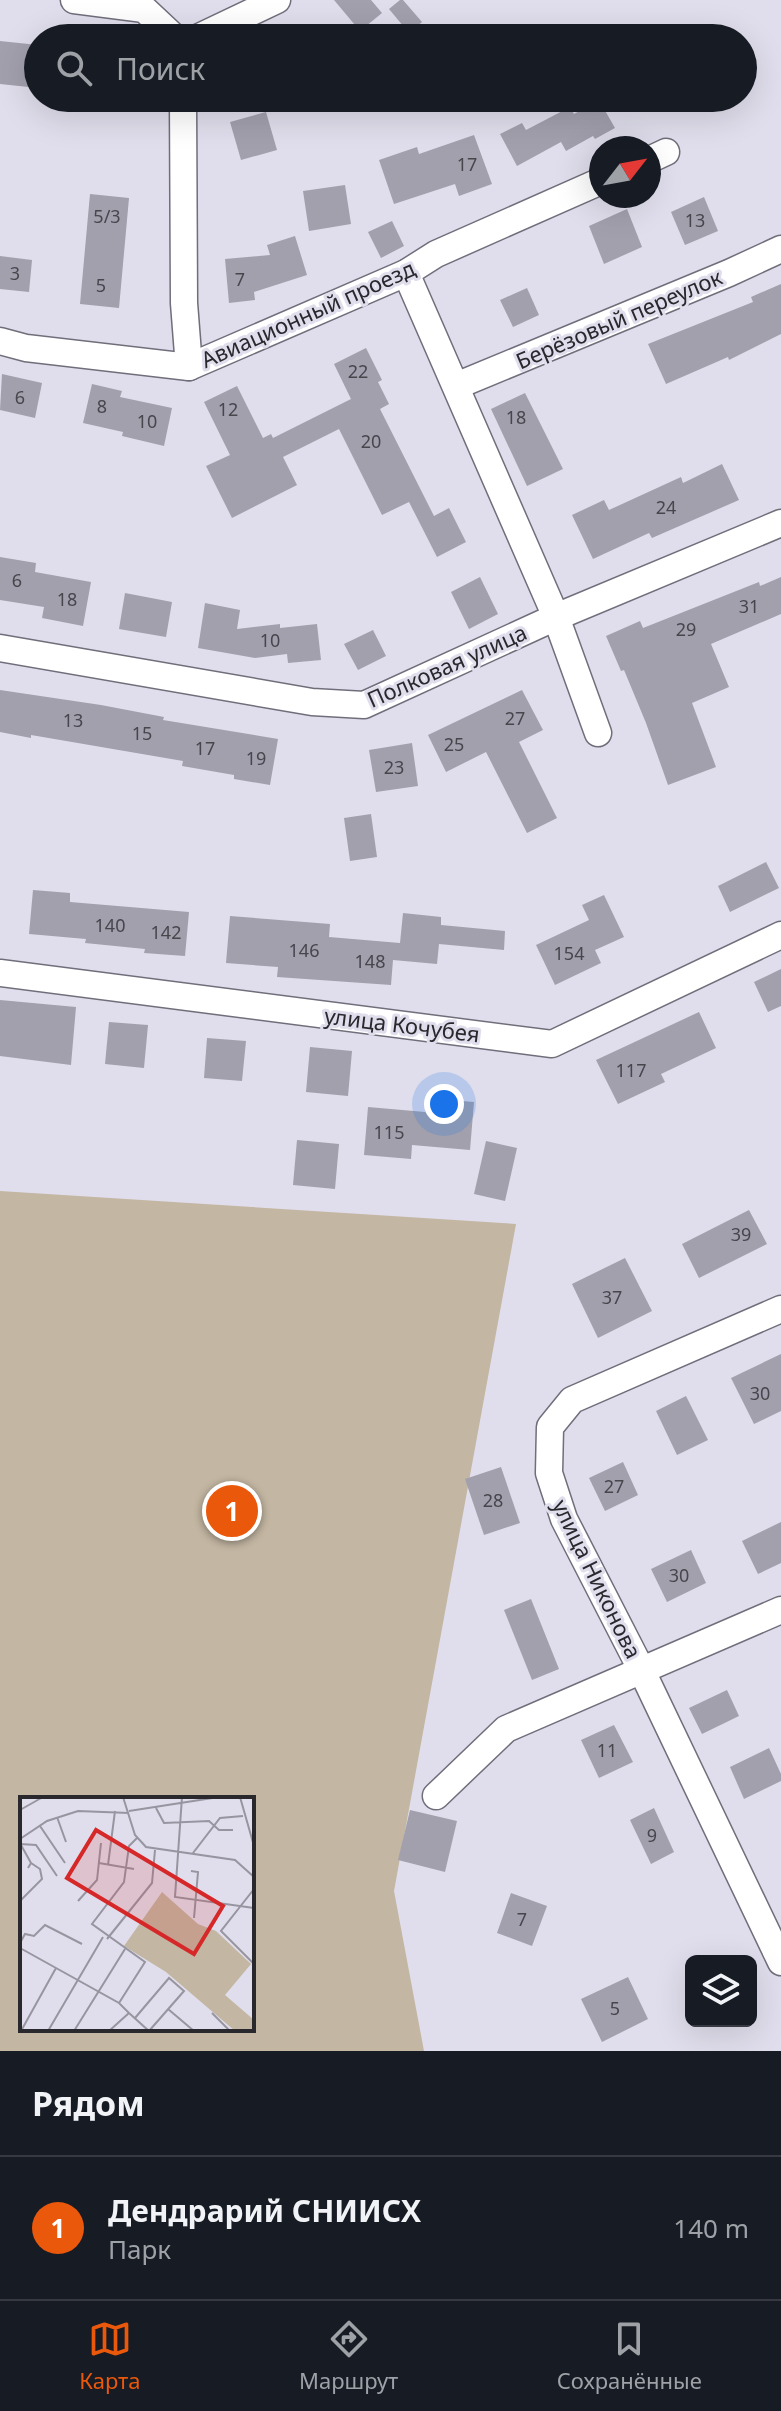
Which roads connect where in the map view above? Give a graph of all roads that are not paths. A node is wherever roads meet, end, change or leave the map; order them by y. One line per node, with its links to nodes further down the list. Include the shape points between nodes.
1 (74, 0): 3 (street, via 144,9)
2 (277, 0): 4 (street)
3 (160, 24)
4 (226, 24)
5 (183, 112): 10 (street)
6 (589, 186): 8 (street, Авиационный проезд, via 436,254)
7 (781, 249): 11 (street, Берёзовый переулок)
8 (406, 273): 10 (street, Авиационный проезд); 11 (street)
9 (0, 341): 10 (street, Авиационный проезд)
10 (189, 367)
11 (456, 386): 13 (street)
12 (781, 523): 13 (street, Полковая улица)
13 (556, 617): 14 (street, Полковая улица, via 364,705 312,702); 15 (street)
14 (0, 648)
15 (598, 733)
16 (781, 935): 17 (street, улица Кочубея, via 552,1044)
17 (0, 973)
18 (781, 1309): 20 (street, улица Никонова, via 572,1400 550,1427 549,1473 564,1519)
19 (781, 1610): 20 (street)
20 (641, 1669): 21 (street, via 506,1729); 22 (street, улица Никонова)
21 (436, 1796)
22 (781, 1962)

